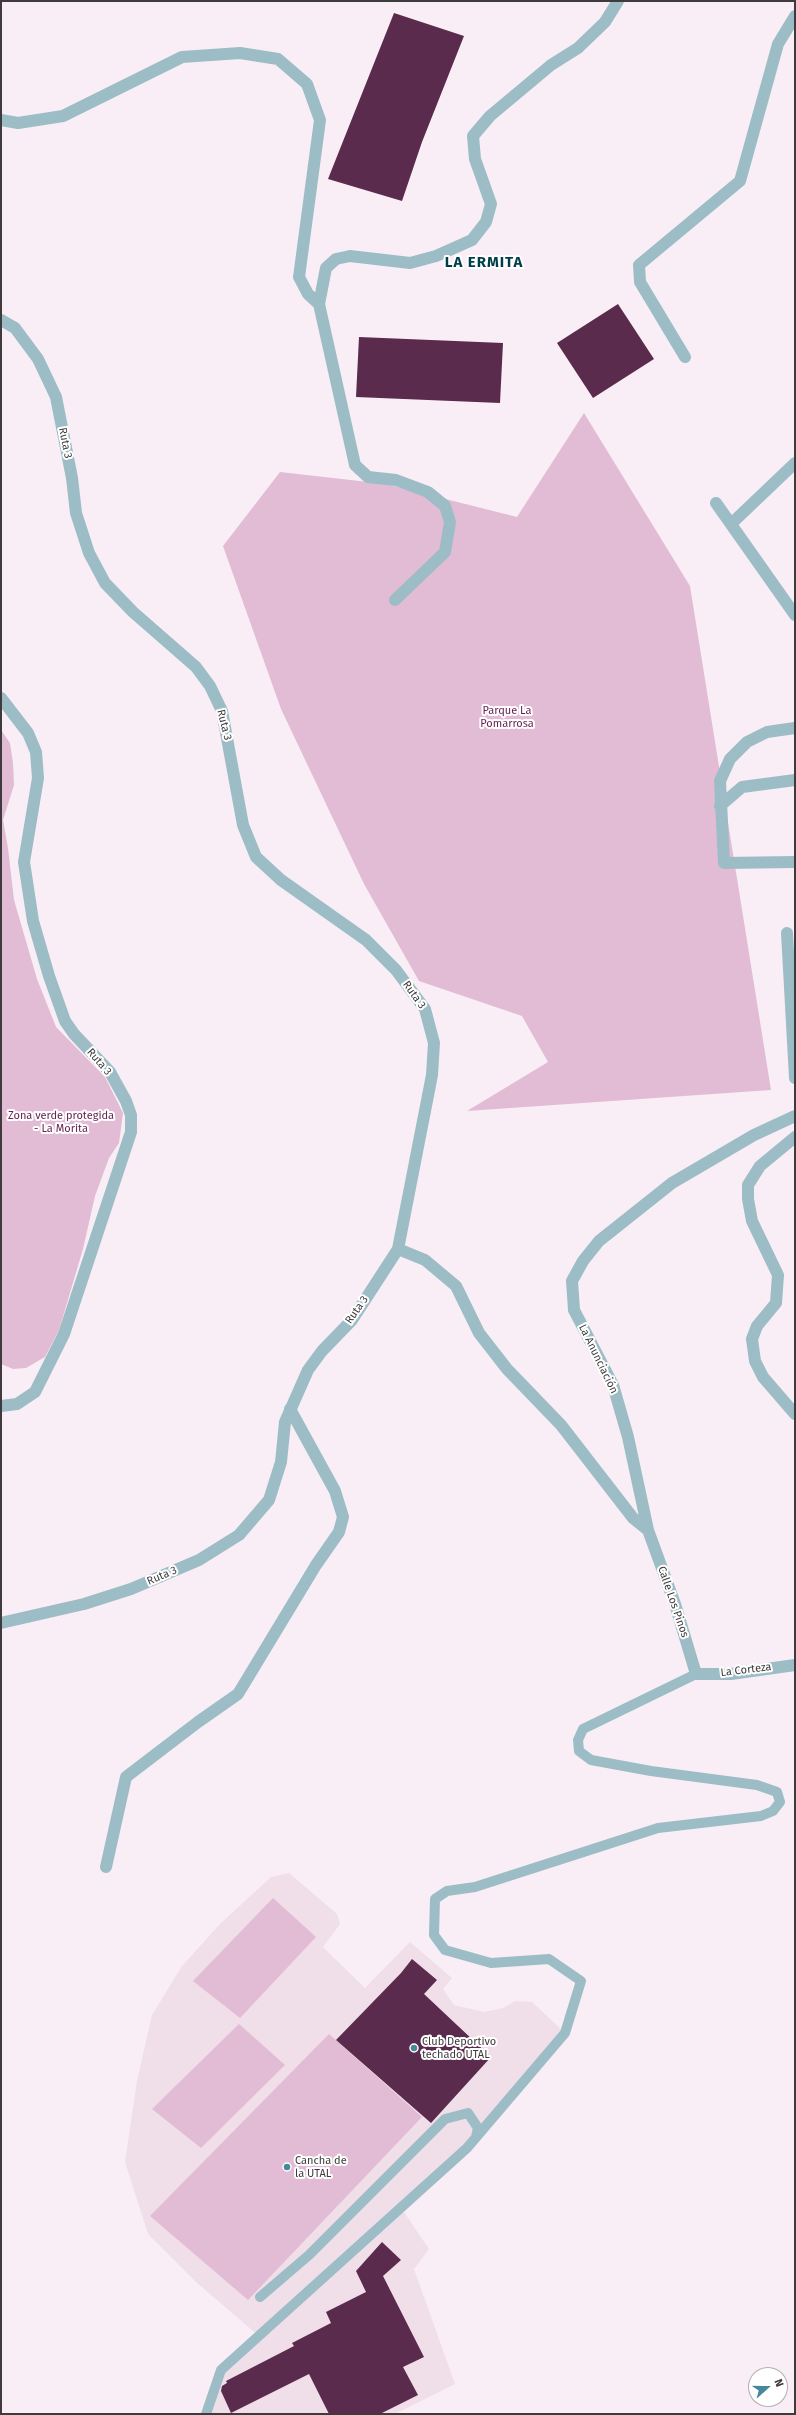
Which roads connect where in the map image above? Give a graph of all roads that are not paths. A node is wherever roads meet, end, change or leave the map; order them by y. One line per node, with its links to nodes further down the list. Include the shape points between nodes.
1 (618, 1): 4 (street, via 605,22 578,48 551,65 490,116 473,136 475,159 491,204 486,222 472,240 436,256 410,263 350,256 336,259 326,268)
2 (795, 16): 6 (street, via 778,44 740,181 639,265 640,282)
3 (1, 120): 4 (street, via 18,123 63,116 182,57 240,53 278,59 307,84 320,120 299,277 308,294)
4 (320, 304): 10 (street, via 355,465 368,477 396,480 428,492 444,506 450,522 445,552)
5 (1, 320): 21 (street, Ruta 3, via 15,328 38,359 56,397 72,478 76,513 89,553 105,584 196,667 210,686 222,712 243,825 256,857 281,880 366,940 396,970 425,1008 434,1043 432,1075)
6 (685, 357)
7 (795, 463): 9 (street)
8 (716, 503): 9 (street)
9 (731, 524): 11 (street)
10 (395, 600)
11 (795, 615)
12 (1, 698): 22 (street, Ruta 3, via 28,733 36,752 38,778 24,862 33,921 49,976 65,1020 74,1034 110,1072 126,1101 131,1115 131,1132 64,1334 35,1392 17,1404)
13 (795, 728): 15 (street, via 768,732 747,742 730,759 720,781)
14 (795, 780): 15 (street, via 742,787)
15 (720, 806): 16 (street, via 724,863)
16 (795, 862)
17 (786, 933): 18 (street)
18 (795, 1078)
19 (795, 1116): 25 (street, La Anunciación, via 754,1134 672,1183 599,1241 583,1261 572,1281 574,1310 613,1385 628,1437)
20 (795, 1137): 24 (street, via 760,1166 748,1185 752,1221 778,1274 776,1303 758,1326 752,1339 755,1361 763,1377)
21 (398, 1249): 23 (street, Ruta 3, via 352,1320 322,1351 308,1370); 25 (street, via 425,1260 456,1286 479,1333 507,1369 561,1424 633,1518)
22 (1, 1406)
23 (290, 1409): 26 (street, Ruta 3, via 285,1422 281,1462 269,1500 239,1535 199,1560 131,1589 84,1604); 29 (street, via 335,1491 343,1517 339,1532 238,1694 126,1777)
24 (795, 1414)
25 (648, 1530): 28 (street, Calle Los Pinos, via 675,1604)
26 (1, 1623)
27 (795, 1665): 28 (street, La Corteza, via 731,1674)
28 (696, 1674): 30 (lane, via 583,1729 578,1740 579,1751 591,1760 757,1785 777,1792 780,1802 773,1811 761,1816 658,1828 476,1887 447,1891 435,1899 434,1936 445,1950 491,1963 549,1959 581,1981 565,2033)
29 (106, 1867)
30 (476, 2137): 31 (lane, via 478,2128 468,2113 445,2119 309,2255); 32 (lane, via 402,2209 221,2370)
31 (260, 2297)
32 (206, 2414)

